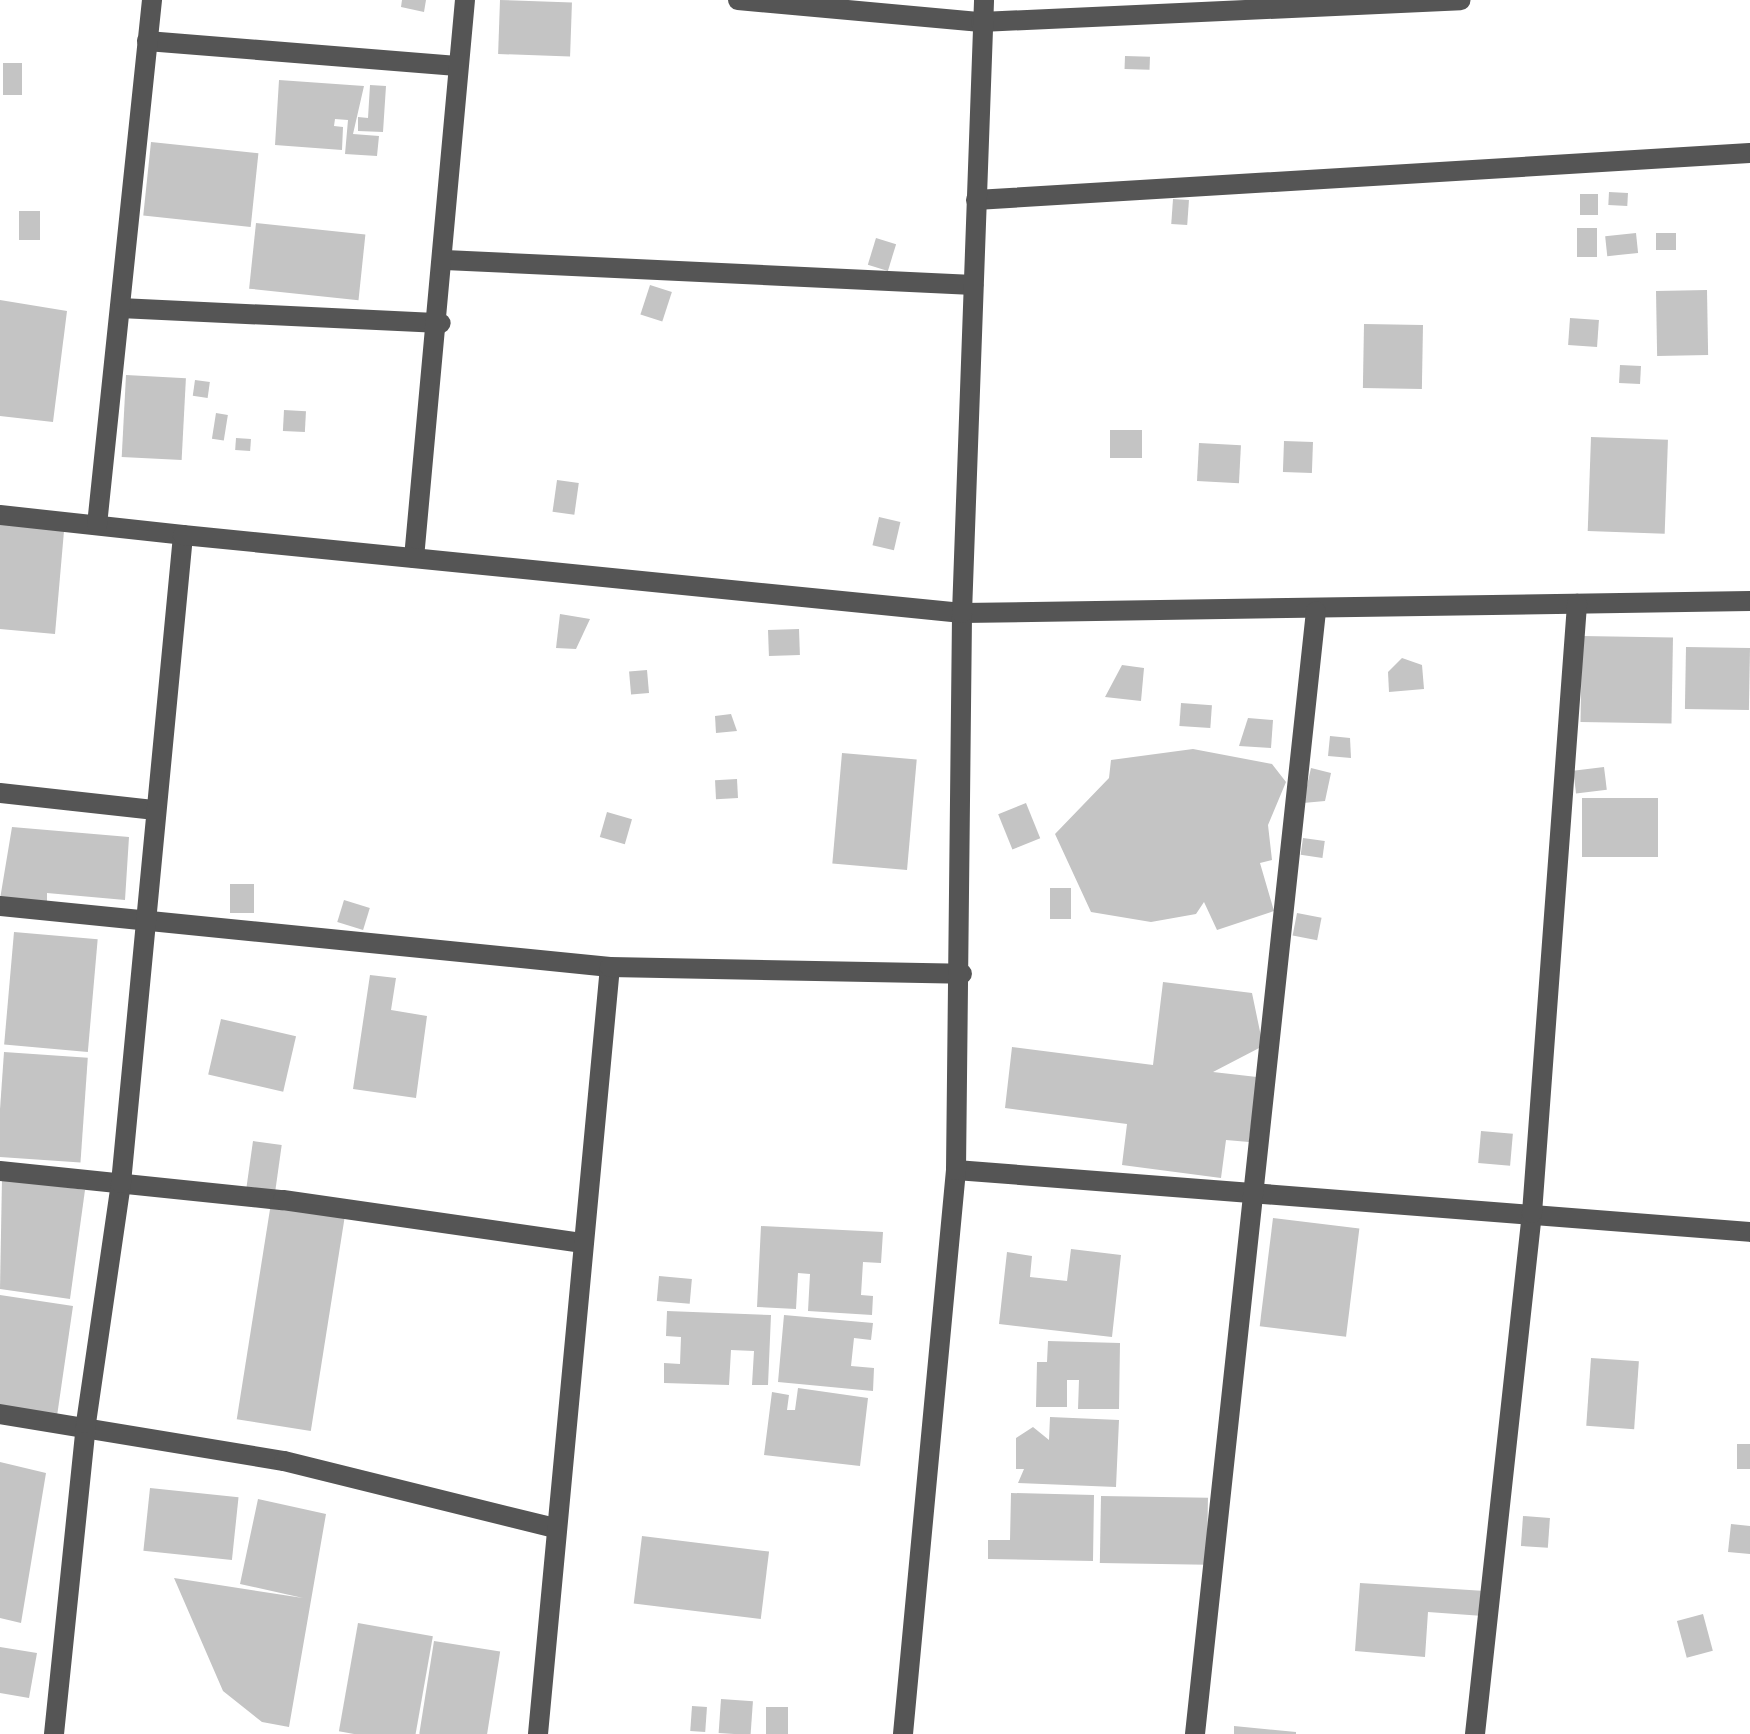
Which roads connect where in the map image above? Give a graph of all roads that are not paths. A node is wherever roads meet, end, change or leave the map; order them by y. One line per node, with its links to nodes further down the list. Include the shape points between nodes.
1 (152, 0): 7 (street)
2 (465, 0): 8 (street)
3 (738, 0): 6 (street)
4 (984, 0): 6 (street)
5 (1460, 0): 6 (street)
6 (981, 22): 10 (street)
7 (147, 41): 8 (street); 13 (street)
8 (457, 66): 11 (street)
9 (1750, 153): 10 (street)
10 (976, 200): 12 (street)
11 (445, 260): 12 (street); 14 (street)
12 (973, 285): 22 (street)
13 (120, 308): 14 (street); 16 (street)
14 (441, 323): 18 (street)
15 (0, 515): 16 (street)
16 (97, 525): 17 (street)
17 (183, 535): 18 (street); 24 (street)
18 (414, 558): 22 (street)
19 (1750, 601): 20 (street)
20 (1577, 604): 21 (street); 33 (street)
21 (1316, 611): 22 (street); 32 (street)
22 (962, 613): 28 (street)
23 (0, 793): 24 (street)
24 (153, 810): 26 (street)
25 (0, 906): 26 (street)
26 (146, 922): 27 (street); 31 (street)
27 (610, 967): 28 (street); 35 (street)
28 (962, 974): 29 (street)
29 (956, 1170): 32 (street); 41 (street)
30 (0, 1171): 31 (street)
31 (121, 1183): 35 (street); 37 (street)
32 (1257, 1198): 33 (street); 42 (street)
33 (1532, 1213): 34 (street); 43 (street)
34 (1750, 1232)
35 (583, 1243): 38 (street)
36 (0, 1414): 37 (street)
37 (86, 1423): 38 (street, via 284,1461); 39 (street)
38 (554, 1528): 40 (street)
39 (54, 1734)
40 (538, 1734)
41 (903, 1734)
42 (1195, 1734)
43 (1475, 1734)

